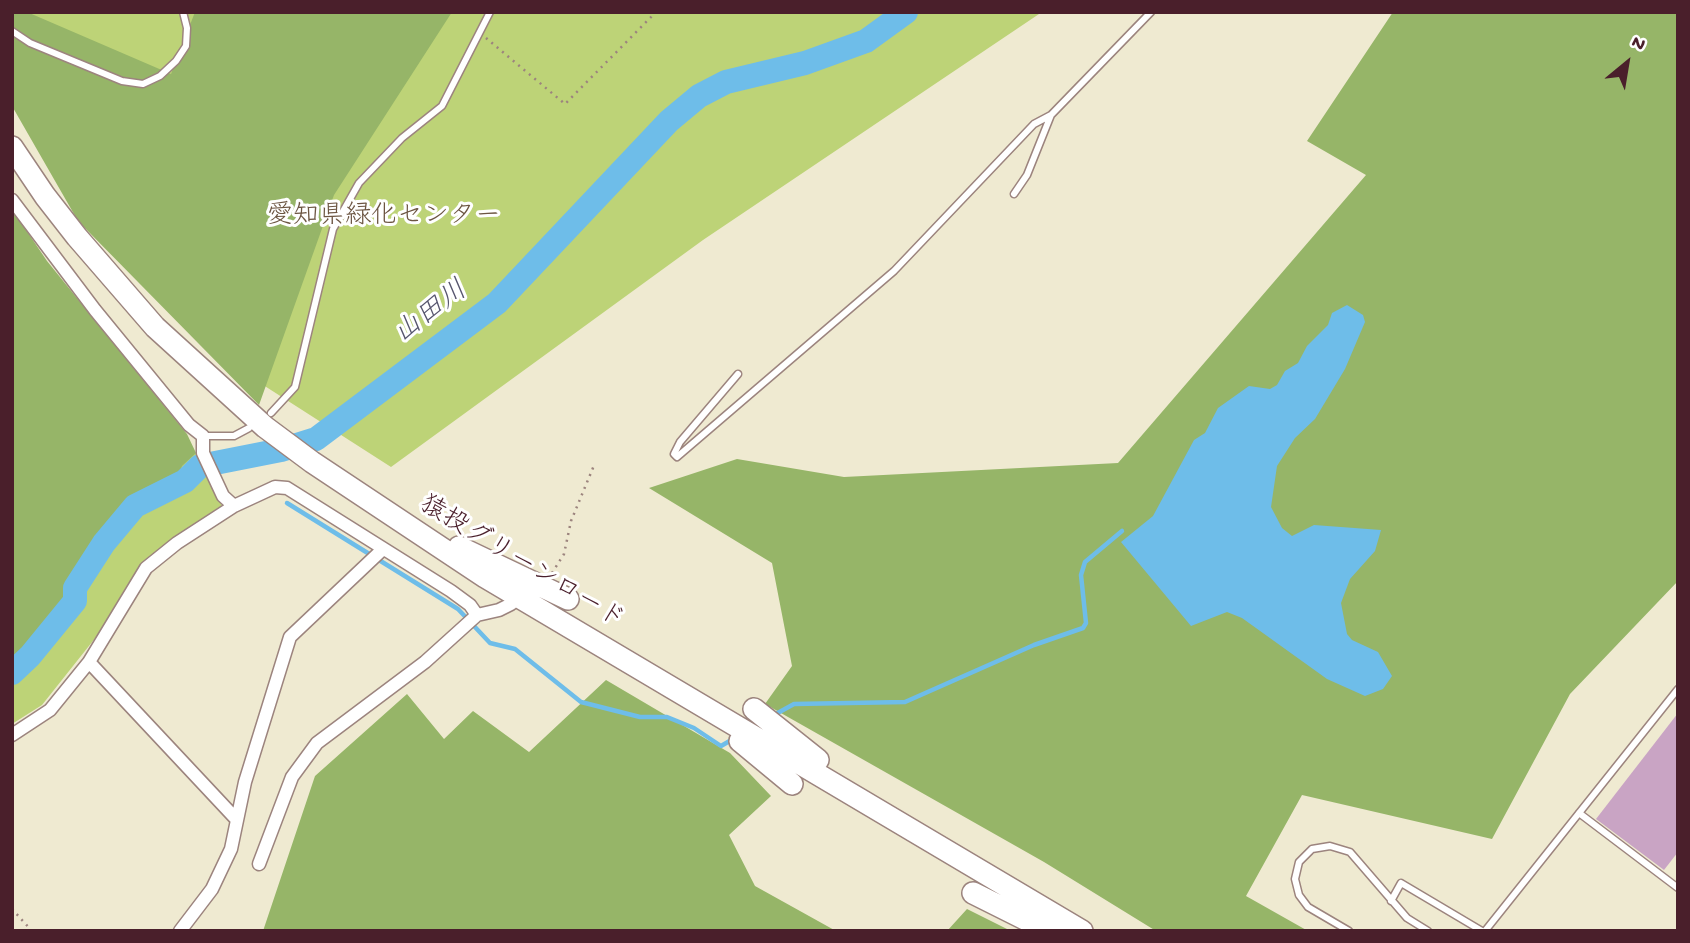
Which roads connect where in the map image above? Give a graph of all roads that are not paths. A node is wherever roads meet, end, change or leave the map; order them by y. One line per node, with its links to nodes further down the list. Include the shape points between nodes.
1 (183, 12): 4 (lane, via 186,46 160,76 143,84 122,81 72,61)
2 (490, 12): 10 (lane, via 442,106 402,138 359,183 333,229 295,387)
3 (1150, 12): 5 (lane)
4 (12, 31)
5 (1051, 115): 7 (lane, via 1027,175); 9 (lane, via 1034,124 894,271 677,457 674,454 680,442)
6 (12, 147): 10 (main road, 猿投グリーンロード, via 117,286 191,362)
7 (1014, 194)
8 (12, 200): 11 (street, via 95,310)
9 (738, 374)
10 (262, 423): 11 (lane, via 234,436); 12 (main road, 猿投グリーンロード)
11 (202, 436): 13 (street, via 203,453)
12 (363, 499): 15 (main road); 18 (main road, 猿投グリーンロード)
13 (234, 506): 14 (street, via 265,489 287,488); 19 (street, via 146,568)
14 (383, 548): 17 (street, via 451,591); 25 (street, via 290,637)
15 (568, 600)
16 (511, 604): 17 (street)
17 (477, 615): 26 (street, via 425,662 317,743 292,777)
18 (552, 618): 23 (main road, via 723,729); 30 (main road, 猿投グリーンロード)
19 (89, 662): 22 (street, via 50,710); 25 (street)
20 (1678, 689): 24 (lane)
21 (754, 709): 30 (main road, via 849,781 1030,894)
22 (12, 736)
23 (792, 784)
24 (1579, 813): 27 (lane); 35 (lane)
25 (237, 820): 31 (street, via 223,870)
26 (260, 864)
27 (1678, 888)
28 (973, 893): 30 (main road)
29 (1391, 901): 33 (lane, via 1350,852 1330,846 1312,849 1299,862 1295,879 1299,895 1308,907); 34 (lane); 35 (lane, via 1401,883)
30 (1053, 923): 32 (main road, 猿投グリーンロード)
31 (180, 931)
32 (1082, 931)
33 (1349, 931)
34 (1428, 931)
35 (1483, 931)

